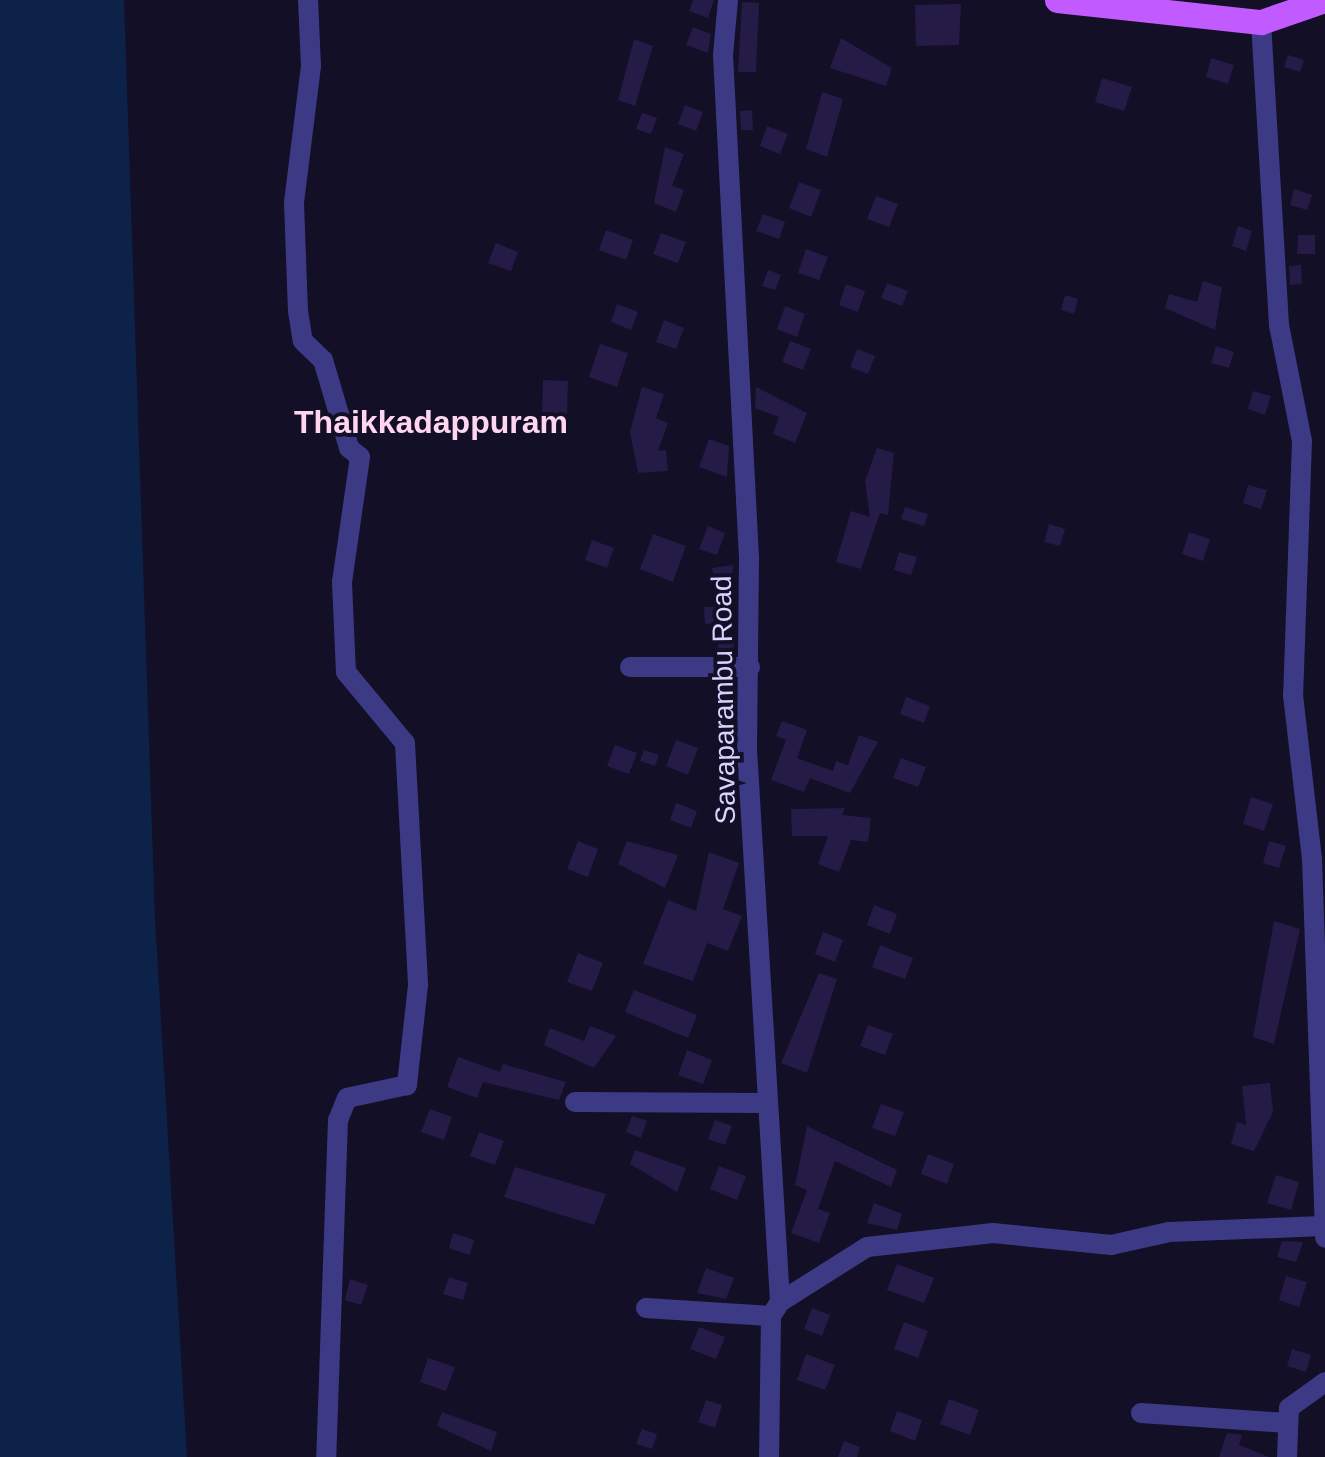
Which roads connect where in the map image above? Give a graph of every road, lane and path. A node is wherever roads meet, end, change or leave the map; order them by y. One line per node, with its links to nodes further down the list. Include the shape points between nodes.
1 (308, 0): 16 (street, via 311,66 294,203 298,312 302,341 323,360 349,448 360,457 342,582 346,672 404,742 418,985 406,1085 347,1098 338,1120)
2 (728, 0): 7 (street, Savaparambu Road)
3 (1056, 0): 5 (main road)
4 (1309, 3): 5 (main road)
5 (1261, 22): 10 (street, via 1279,325 1302,441 1293,695 1312,859)
6 (630, 667): 7 (street)
7 (750, 667): 9 (street, Savaparambu Road)
8 (575, 1102): 9 (street)
9 (763, 1103): 12 (street, Savaparambu Road)
10 (1324, 1232): 12 (street, via 1169,1232 1111,1244 994,1234 867,1247)
11 (646, 1308): 12 (street)
12 (775, 1309): 17 (street, Savaparambu Road)
13 (1325, 1382): 15 (street, via 1290,1408)
14 (1142, 1413): 15 (street)
15 (1287, 1422): 18 (street)
16 (326, 1457)
17 (769, 1457)
18 (1287, 1457)

